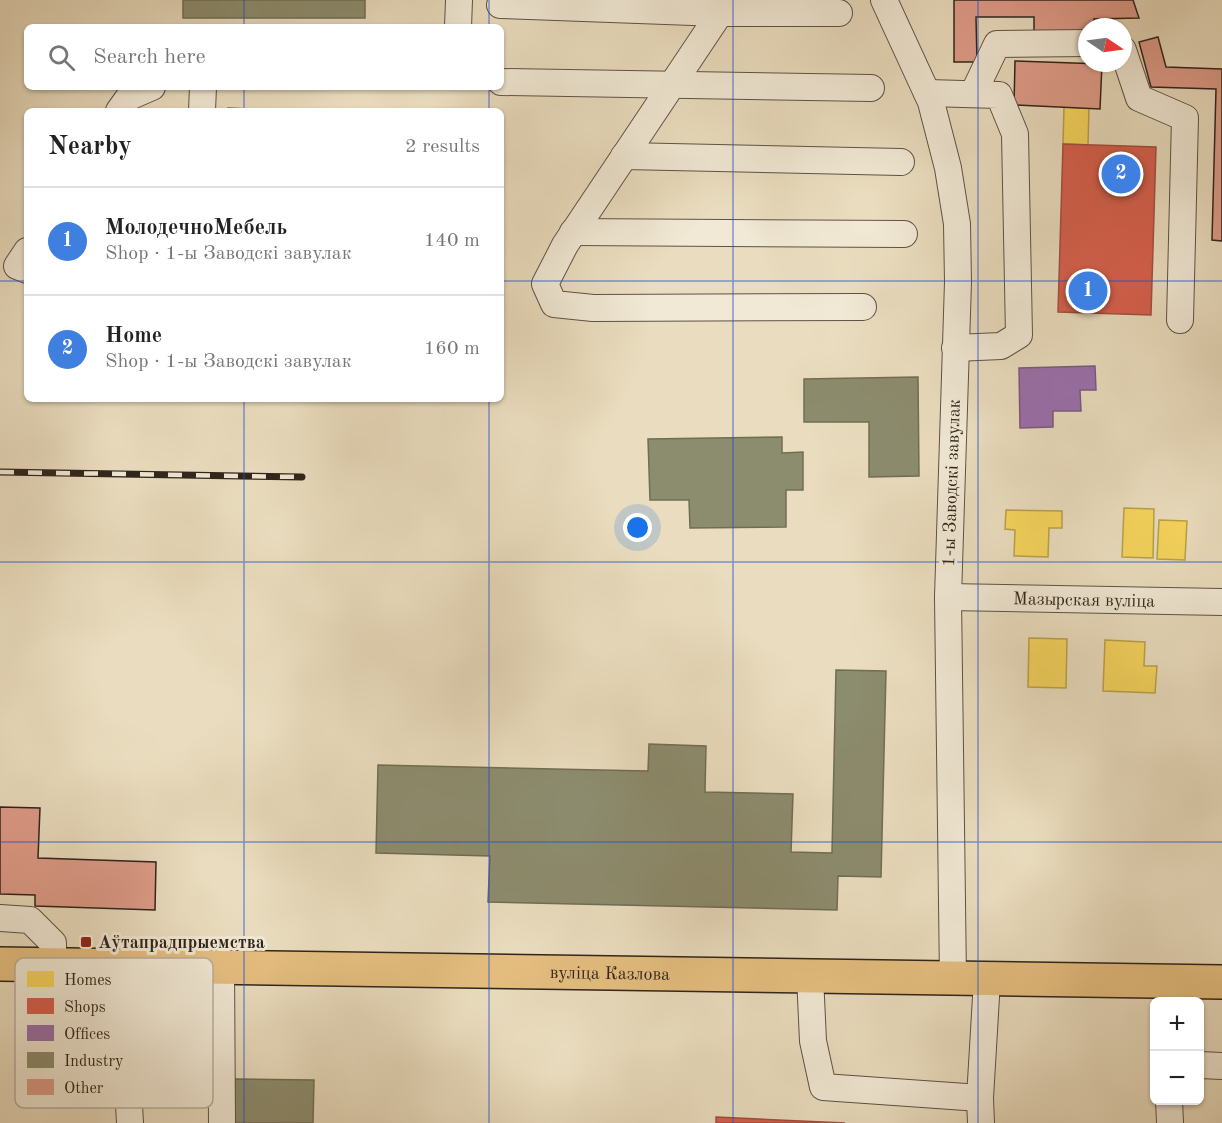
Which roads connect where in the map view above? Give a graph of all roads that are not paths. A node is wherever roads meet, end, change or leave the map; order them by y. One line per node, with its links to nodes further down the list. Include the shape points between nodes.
1 (459, 0): 6 (street)
2 (884, 0): 14 (street, 1-ы Заводскі завулак)
3 (500, 5): 4 (street)
4 (725, 6): 5 (street); 10 (street)
5 (839, 13)
6 (458, 24)
7 (1078, 43): 15 (street, via 997,44)
8 (1130, 72): 25 (street, via 1139,98 1185,118)
9 (504, 82): 10 (street)
10 (672, 84): 11 (street); 18 (street)
11 (871, 88)
12 (145, 90): 16 (street, via 129,97)
13 (203, 90): 17 (street)
14 (927, 93): 15 (street); 26 (street, 1-ы Заводскі завулак, via 948,168 957,224)
15 (973, 94): 26 (street, via 999,95 1015,134 1018,335 1001,346)
16 (121, 108)
17 (202, 108)
18 (624, 156): 19 (street); 20 (street)
19 (901, 162)
20 (573, 232): 21 (street); 24 (street, via 545,284 554,304 593,308)
21 (904, 234)
22 (24, 256): 23 (street, via 17,266)
23 (24, 269)
24 (863, 307)
25 (1180, 320)
26 (956, 348): 27 (street, 1-ы Заводскі завулак)
27 (948, 597): 28 (street, Мазырская вуліца); 34 (street, 1-ы Заводскі завулак)
28 (1222, 602)
29 (0, 918): 30 (street, via 30,920 53,943)
30 (53, 958)
31 (213, 966): 32 (main road, вуліца Казлова)
32 (221, 966): 33 (main road, вуліца Казлова); 42 (street)
33 (810, 976): 34 (main road, вуліца Казлова); 41 (street, via 813,1041 823,1086)
34 (953, 979): 35 (main road, вуліца Казлова)
35 (987, 980): 37 (main road, вуліца Казлова); 41 (street)
36 (1222, 982): 37 (main road, вуліца Казлова)
37 (1168, 992)
38 (1204, 1065): 39 (street)
39 (1222, 1066)
40 (1169, 1105): 43 (street)
41 (980, 1111)
42 (222, 1123)
43 (1170, 1123)

